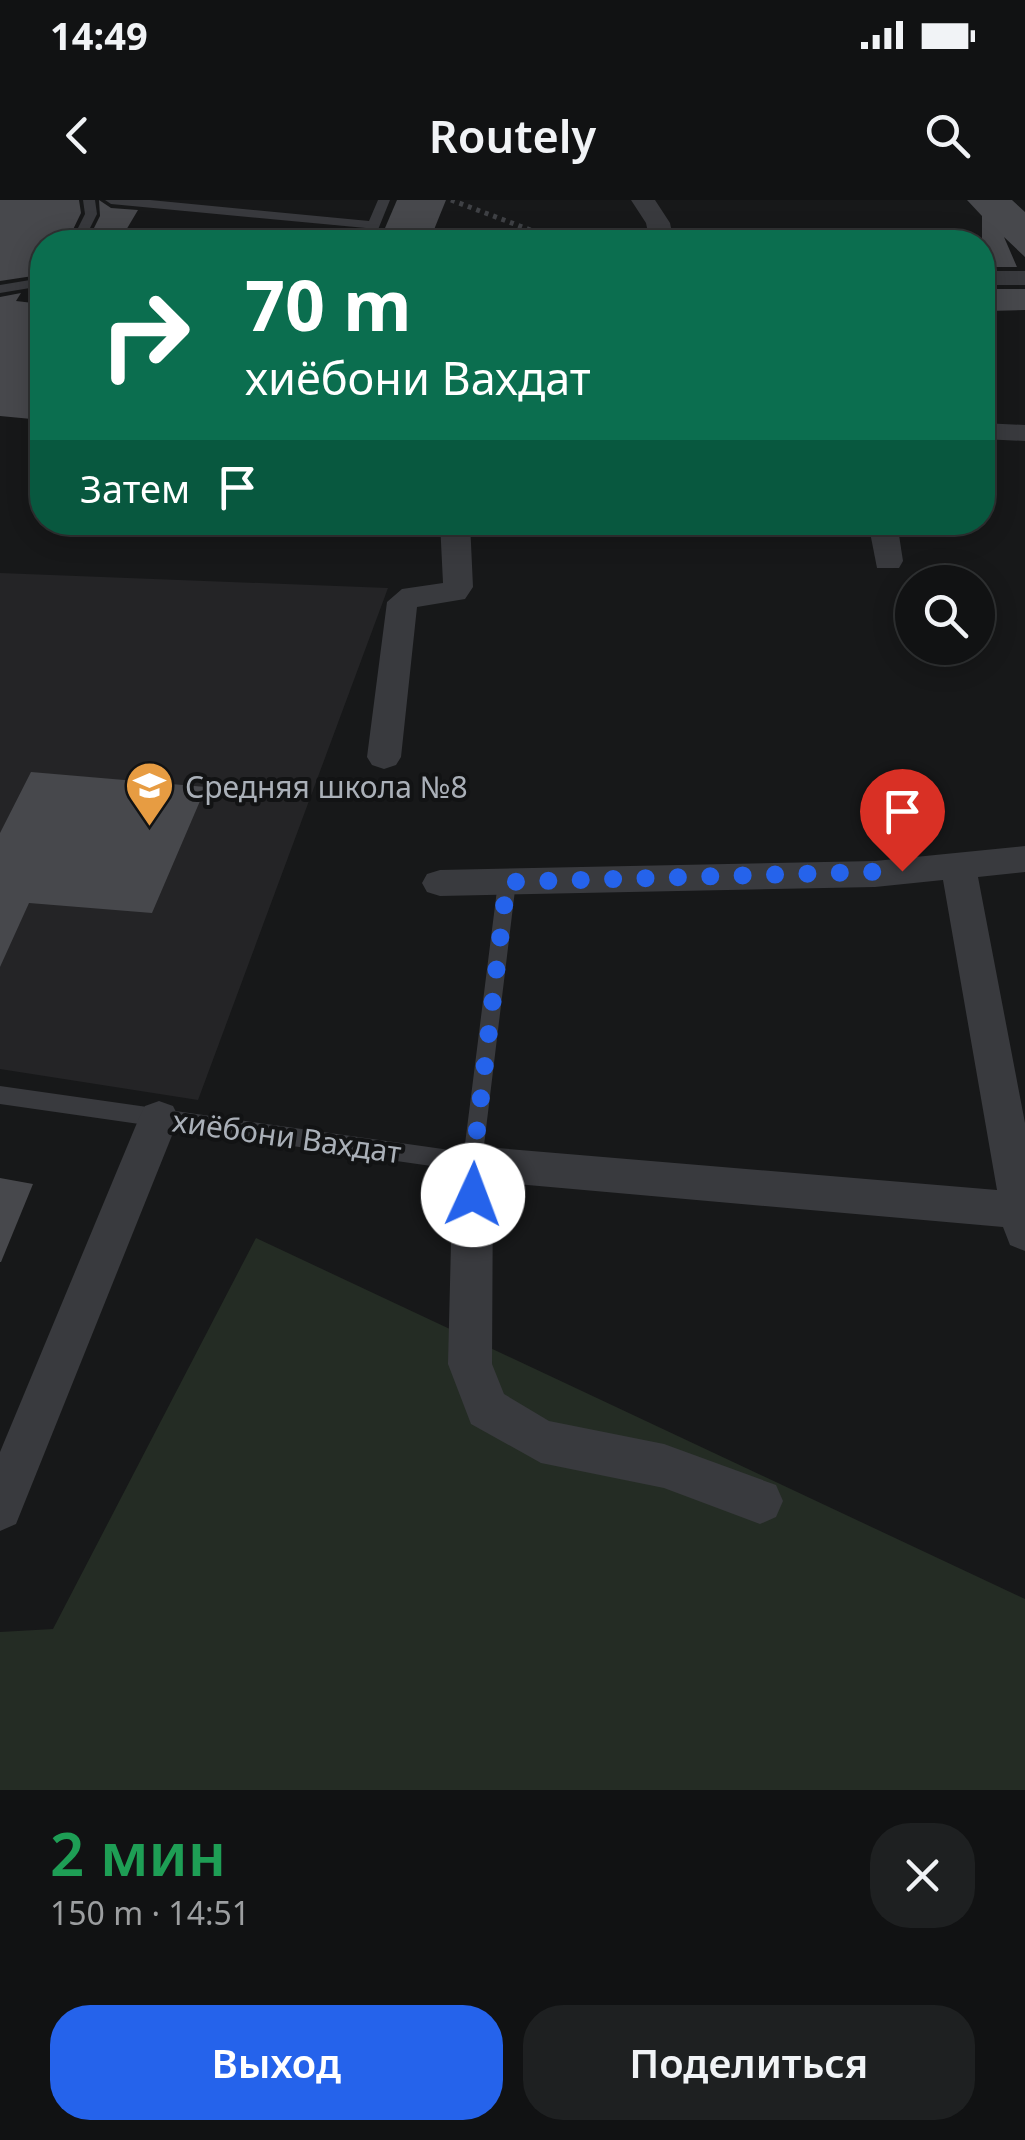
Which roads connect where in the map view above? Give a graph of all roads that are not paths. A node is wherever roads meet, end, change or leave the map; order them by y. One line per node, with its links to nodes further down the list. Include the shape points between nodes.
1 (88, 200): 6 (lane, via 91,214)
2 (111, 200): 5 (lane)
3 (384, 200): 5 (lane)
4 (643, 200): 8 (street)
5 (374, 225): 7 (lane)
6 (82, 230)
7 (372, 230)
8 (659, 230)
9 (995, 278): 10 (street)
10 (1025, 278)
11 (30, 281): 12 (lane)
12 (0, 289)
13 (995, 432): 14 (street)
14 (1025, 433)
15 (456, 535): 18 (street, via 458,587 402,602)
16 (884, 535): 17 (street)
17 (888, 561)
18 (384, 757)
19 (1025, 859): 20 (street)
20 (958, 866): 21 (street, via 875,874); 26 (street)
21 (507, 882): 22 (street); 25 (lane)
22 (440, 883)
23 (0, 1095): 24 (lane, хиёбони Вахдат)
24 (159, 1118): 25 (lane, хиёбони Вахдат); 28 (street)
25 (473, 1163): 26 (street); 27 (street, via 470,1364 487,1408 540,1440 664,1466)
26 (1023, 1222)
27 (760, 1500)
28 (0, 1508)

